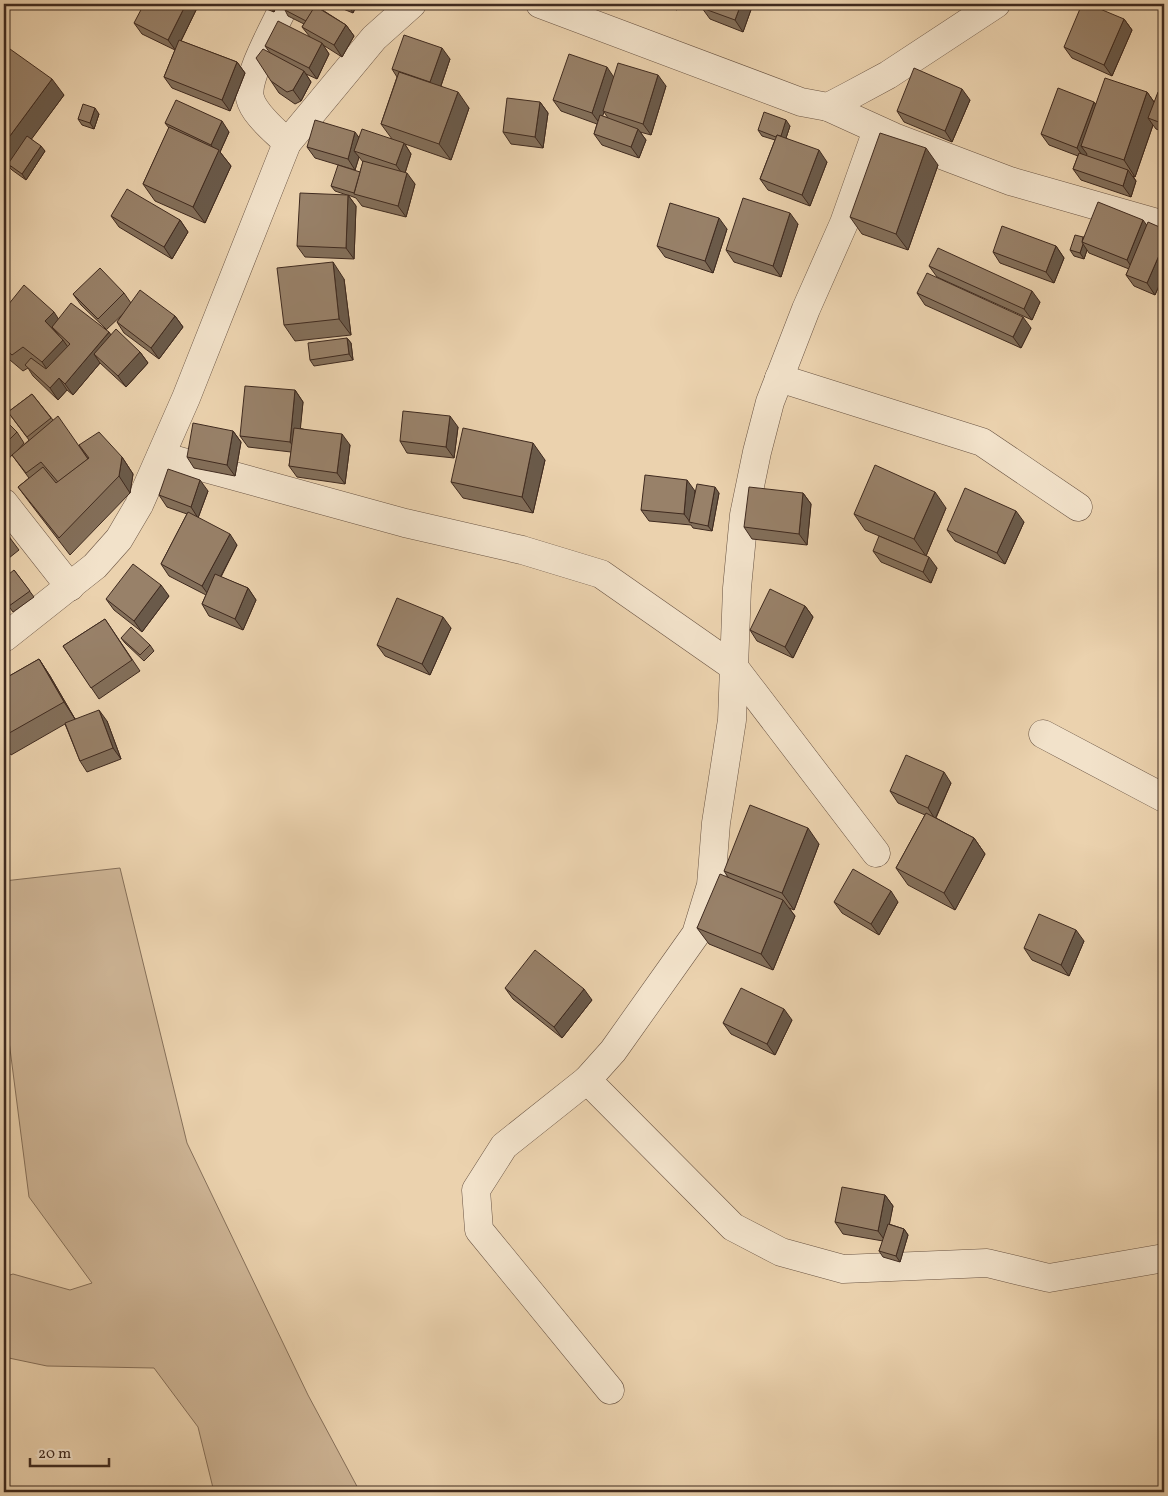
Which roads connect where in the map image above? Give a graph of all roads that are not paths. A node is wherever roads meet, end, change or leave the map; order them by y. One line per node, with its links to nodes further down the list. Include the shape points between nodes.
1 (285, 4): 7 (street, via 250,81 250,98)
2 (412, 4): 7 (street, via 374,38)
3 (540, 4): 5 (street, via 801,102)
4 (996, 4): 5 (street, via 888,75)
5 (828, 107): 6 (street)
6 (877, 130): 8 (street, via 1010,181); 9 (street, via 844,223)
7 (287, 143): 10 (street)
8 (1164, 225)
9 (779, 378): 12 (street, via 982,442); 15 (street, via 763,427 744,515)
10 (161, 456): 13 (street, via 140,505 119,539); 15 (street, via 405,523 522,550 601,574)
11 (4, 503): 13 (street)
12 (1078, 507)
13 (70, 587): 14 (street)
14 (4, 638)
15 (734, 667): 18 (street); 19 (street, via 732,720 716,823 711,885 696,934 613,1051)
16 (1043, 734): 17 (street)
17 (1164, 798)
18 (876, 853)
19 (587, 1080): 20 (street, via 732,1227 781,1252 844,1269 987,1263 1049,1278); 21 (street, via 504,1146 476,1190 479,1230)
20 (1164, 1258)
21 (610, 1390)

